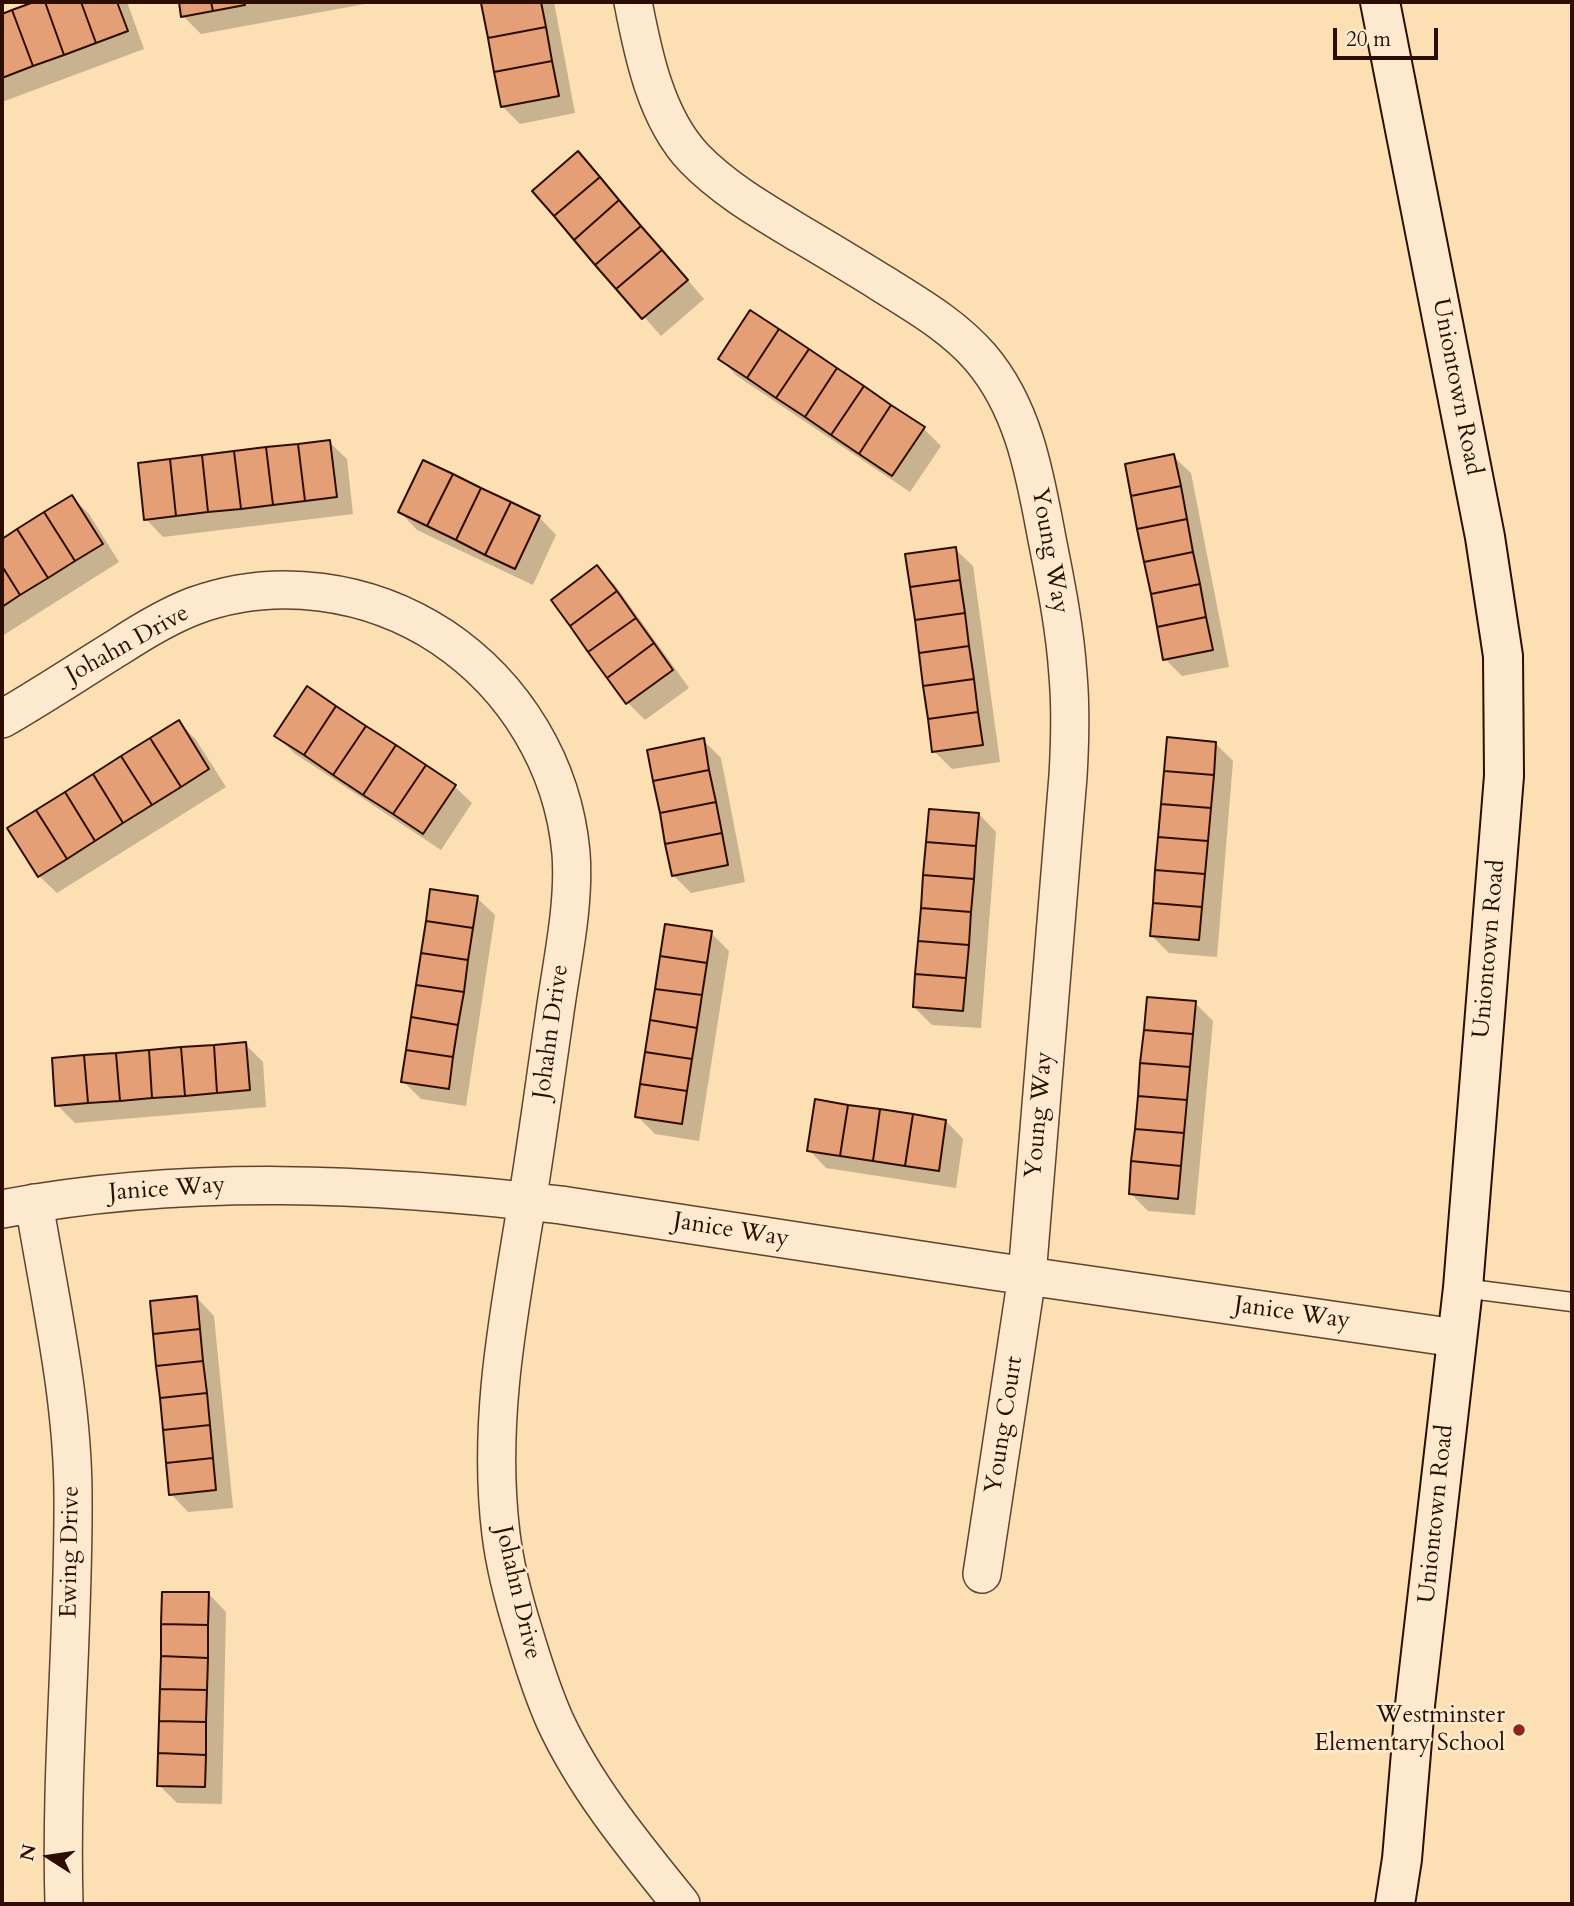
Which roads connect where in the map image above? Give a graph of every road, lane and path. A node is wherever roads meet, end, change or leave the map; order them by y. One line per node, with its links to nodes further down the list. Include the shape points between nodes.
1 (633, 2): 6 (street, Young Way, via 653,82 671,125 693,157 765,213 950,327 981,358 1006,395 1028,444 1060,608 1070,723)
2 (1380, 2): 7 (main road, Uniontown Road, via 1485,537 1503,656 1504,776)
3 (2, 719): 4 (street, Johahn Drive, via 191,607 270,590 323,592 373,602 418,621 467,654 505,691 538,739 560,794 571,853 570,905)
4 (527, 1201): 5 (street, Janice Way, via 347,1186 259,1184 119,1192); 6 (street, Janice Way); 12 (street, Johahn Drive, via 502,1356 495,1457 501,1537 514,1601 556,1723 618,1823)
5 (18, 1206): 11 (street, Ewing Drive, via 66,1400 73,1496 62,1828)
6 (1027, 1276): 9 (street, Janice Way); 10 (street, Young Court)
7 (1463, 1288): 8 (lane); 9 (main road, Uniontown Road)
8 (1572, 1302)
9 (1456, 1338): 13 (main road, Uniontown Road)
10 (982, 1574)
11 (64, 1904)
12 (681, 1904)
13 (1395, 1904)

